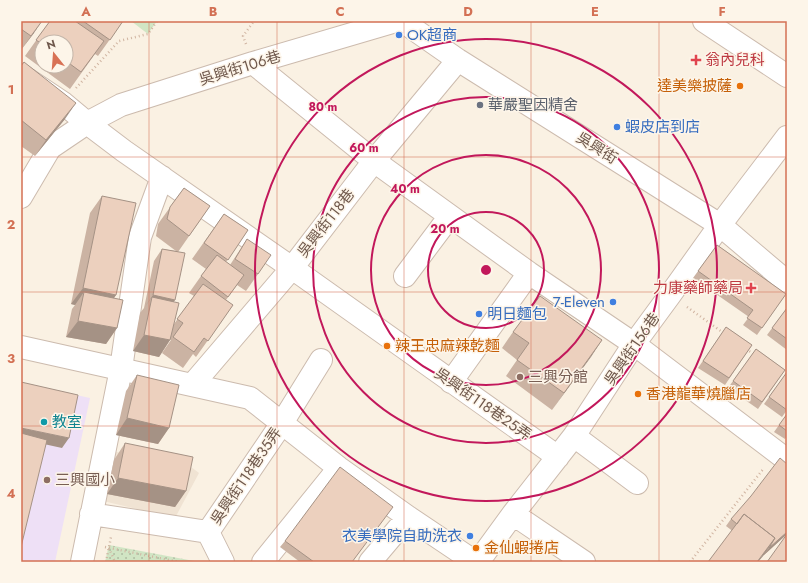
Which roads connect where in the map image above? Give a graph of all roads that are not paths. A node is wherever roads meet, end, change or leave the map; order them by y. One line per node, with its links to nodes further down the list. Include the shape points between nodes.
1 (396, 21): 5 (street, 吳興街106巷)
2 (402, 21): 4 (street, 吳興街)
3 (704, 21): 7 (street)
4 (458, 60): 10 (street, 吳興街118巷); 14 (street, 吳興街)
5 (253, 63): 8 (street, 吳興街106巷, via 121,105); 10 (street)
6 (21, 75): 8 (street, 吳興街118巷25弄, via 63,103)
7 (787, 76)
8 (87, 123): 11 (street, 吳興街118巷25弄); 12 (street, 吳興街106巷, via 50,148)
9 (787, 137): 14 (street, 吳興街156巷)
10 (374, 161): 13 (street); 15 (street, 吳興街118巷)
11 (162, 177): 15 (street, 吳興街118巷25弄); 22 (street, via 140,237)
12 (21, 197)
13 (450, 216): 16 (street); 17 (street)
14 (720, 226): 18 (street, 吳興街); 19 (street, 吳興街156巷)
15 (292, 268): 23 (street, 吳興街118巷25弄); 24 (street, 吳興街118巷)
16 (529, 273): 19 (street); 23 (street)
17 (405, 276)
18 (787, 282)
19 (634, 344): 26 (street, 吳興街156巷); 28 (street)
20 (21, 347): 22 (street, 吳興街118巷35弄)
21 (322, 360): 25 (street)
22 (121, 369): 24 (street, 吳興街118巷35弄); 31 (street)
23 (451, 382): 27 (street, 吳興街118巷25弄)
24 (193, 384): 25 (street, 吳興街118巷35弄, via 250,398)
25 (282, 423): 29 (street); 34 (street, 吳興街118巷35弄)
26 (574, 436): 27 (street, 吳興街156巷); 30 (street)
27 (558, 457): 32 (street, 吳興街156巷)
28 (781, 457)
29 (339, 468): 33 (street); 37 (street)
30 (637, 483)
31 (91, 514): 34 (street); 35 (street)
32 (513, 514): 40 (street, 吳興街156巷); 41 (street)
33 (408, 516): 38 (street); 39 (street)
34 (208, 532): 36 (street)
35 (82, 562)
36 (223, 562)
37 (263, 562)
38 (370, 562)
39 (475, 562)
40 (478, 562)
41 (584, 562)

